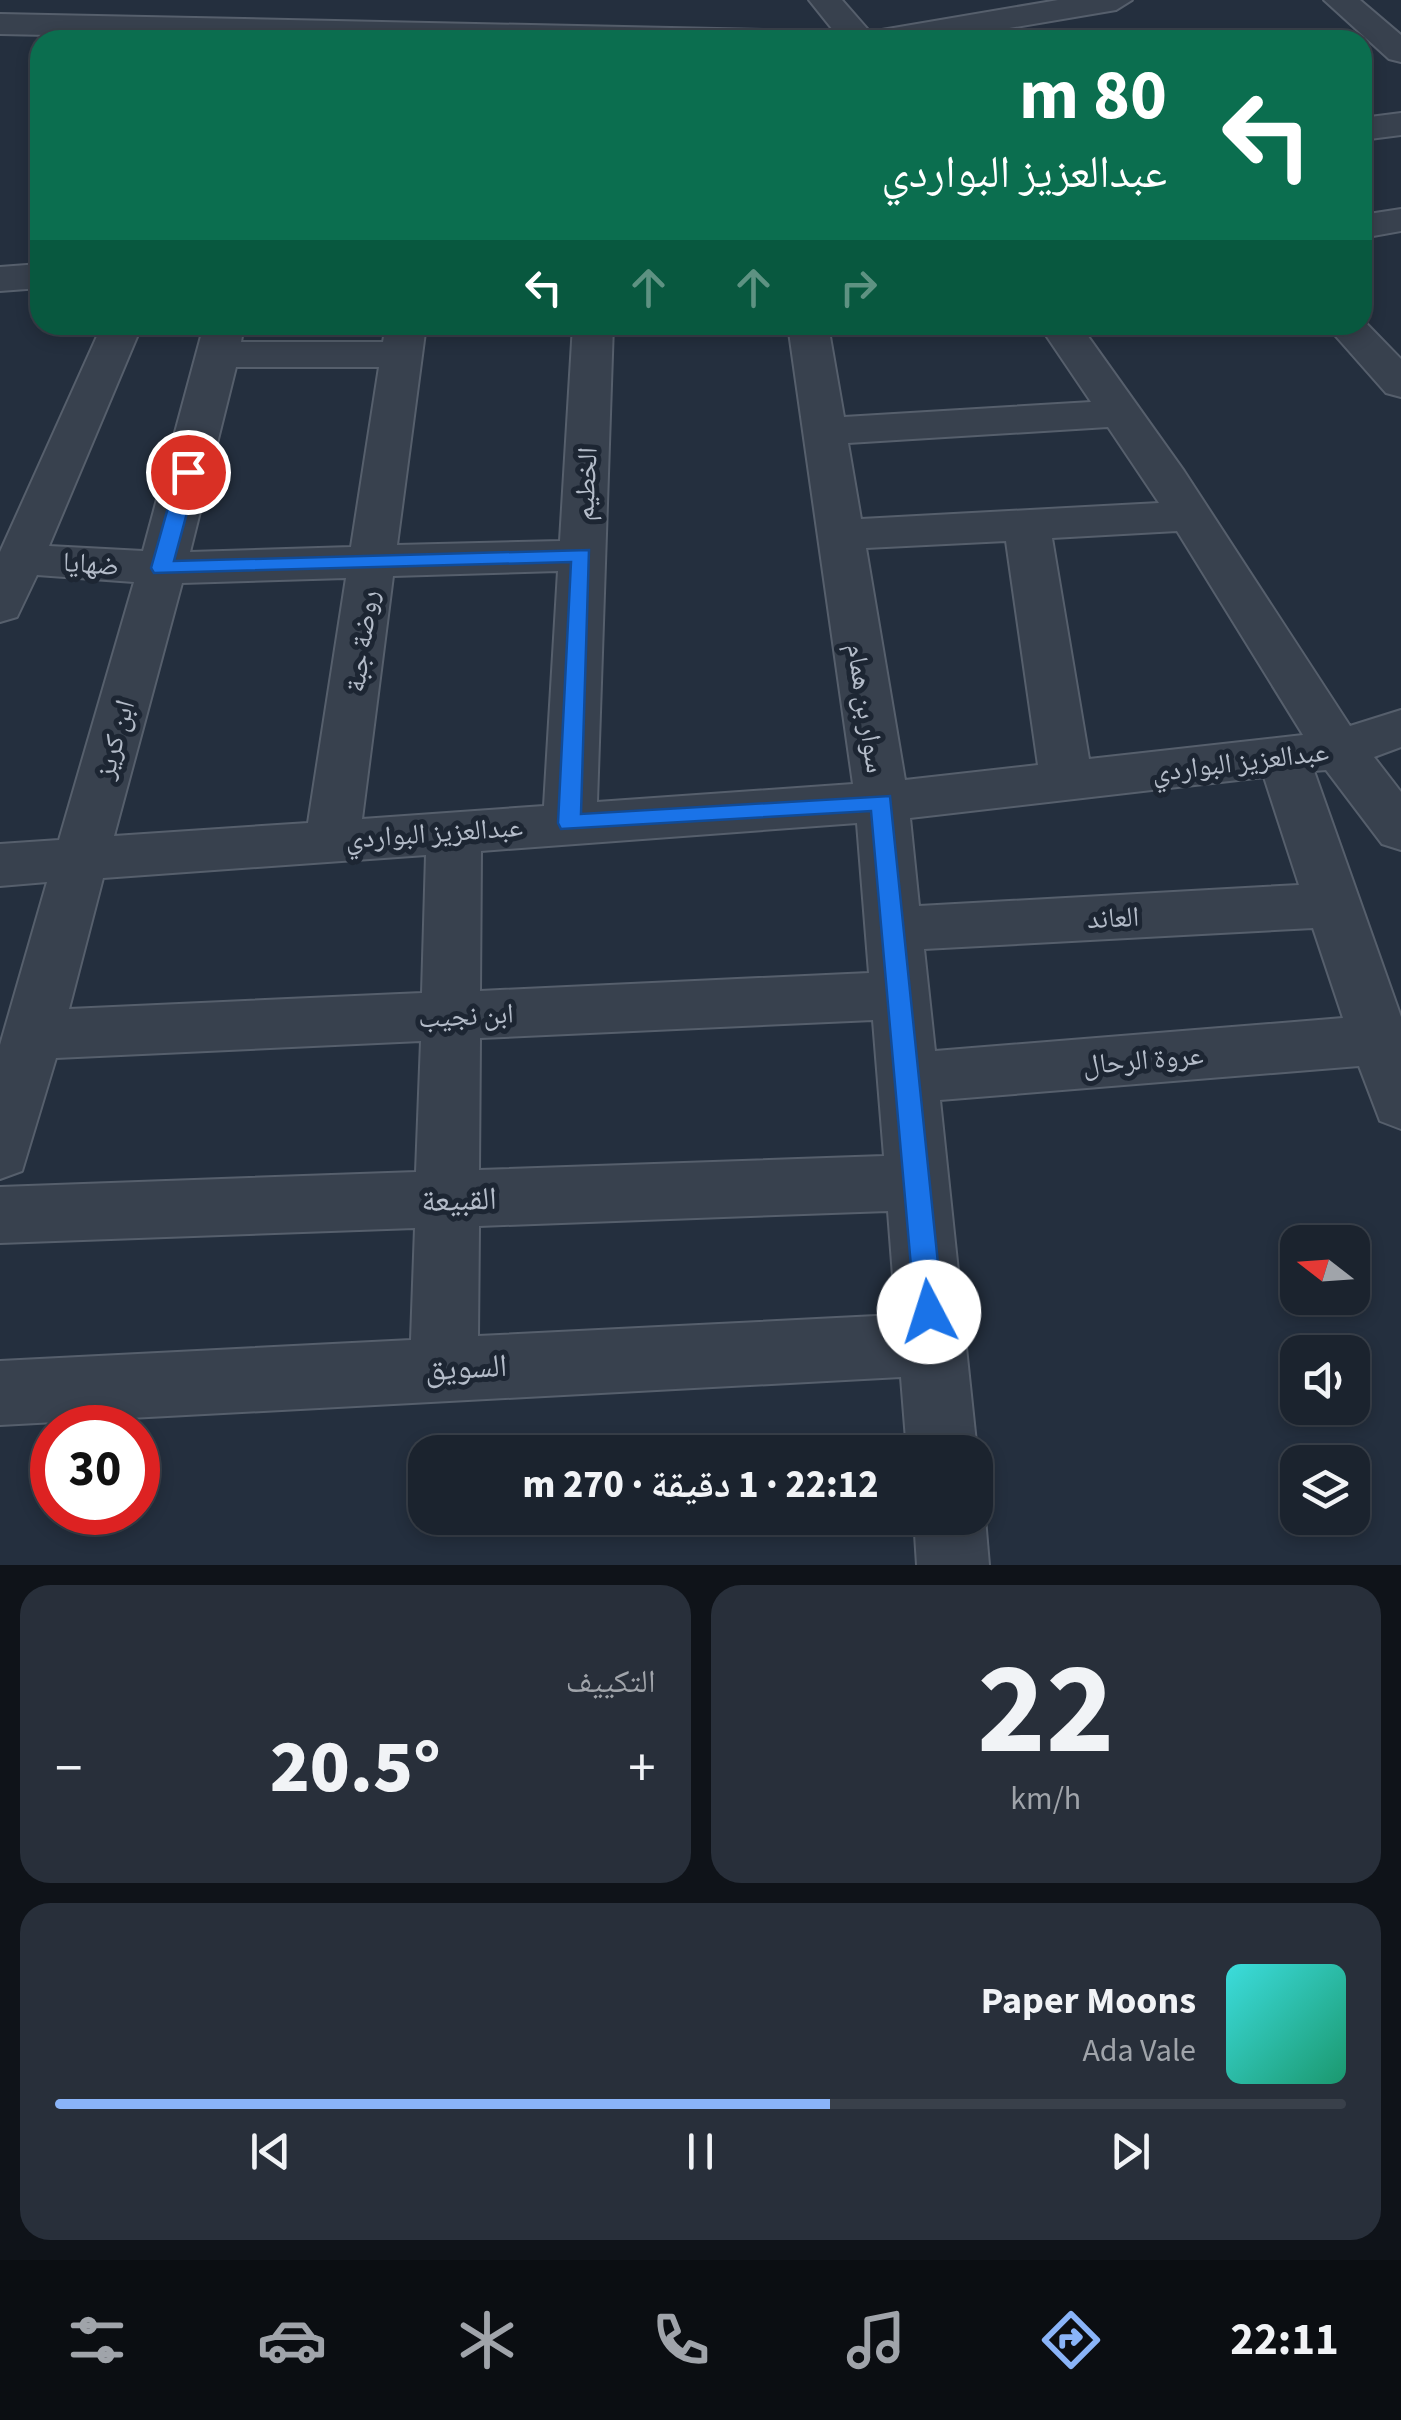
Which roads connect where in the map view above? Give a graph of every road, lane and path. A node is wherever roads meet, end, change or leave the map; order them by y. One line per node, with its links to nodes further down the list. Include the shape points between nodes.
1 (636, 0): 12 (street)
2 (824, 0): 13 (street)
3 (1116, 0): 14 (street)
4 (1340, 0): 15 (street)
5 (226, 13): 7 (street); 9 (street)
6 (366, 15): 10 (street); 11 (street)
7 (101, 22): 8 (street)
8 (0, 24)
9 (284, 30)
10 (312, 30)
11 (433, 30)
12 (656, 30)
13 (850, 30)
14 (939, 30)
15 (1401, 52)
16 (1401, 124): 17 (street)
17 (1372, 128)
18 (1401, 220): 19 (street)
19 (1372, 225)
20 (30, 276): 21 (street)
21 (0, 278)
22 (118, 335): 36 (street)
23 (593, 335): 35 (street, الخطيم)
24 (810, 335): 31 (street, سوار بن همام)
25 (1066, 335): 30 (street)
26 (1355, 335): 29 (street)
27 (221, 340): 28 (street); 38 (street, ابن كريز)
28 (404, 340): 37 (street, روضة جبة)
29 (1401, 384)
30 (1120, 413): 31 (street); 32 (street)
31 (825, 432): 34 (street, سوار بن همام)
32 (1190, 516): 33 (street); 41 (street)
33 (1027, 524): 34 (street); 43 (street)
34 (840, 536): 44 (street, سوار بن همام)
35 (582, 555): 37 (street, ضهايا); 45 (street, الخطيم)
36 (20, 558): 38 (street, ضهايا); 39 (street)
37 (373, 558): 38 (street, ضهايا); 48 (street, روضة جبة)
38 (162, 568): 49 (street, ابن كريز)
39 (0, 606)
40 (1401, 728): 41 (street, عبدالعزيز البواردي)
41 (1339, 750): 42 (street, عبدالعزيز البواردي); 46 (street)
42 (1283, 756): 43 (street, عبدالعزيز البواردي); 51 (street)
43 (1066, 781): 44 (street, عبدالعزيز البواردي)
44 (882, 802): 45 (street, عبدالعزيز البواردي); 52 (street, سوار بن همام)
45 (570, 823): 47 (street, عبدالعزيز البواردي)
46 (1401, 830)
47 (454, 831): 48 (street, عبدالعزيز البواردي); 54 (street)
48 (332, 838): 49 (street, عبدالعزيز البواردي)
49 (82, 856): 50 (street, عبدالعزيز البواردي); 55 (street, ابن كريز)
50 (0, 864)
51 (1333, 904): 52 (street, العاند); 56 (street)
52 (893, 929): 53 (street, سوار بن همام)
53 (900, 995): 54 (street, ابن نجيب); 57 (street, سوار بن همام)
54 (450, 1016): 55 (street, ابن نجيب); 61 (street)
55 (32, 1035): 59 (street, ابن كريز)
56 (1380, 1040): 57 (street, عروة الرحال); 58 (street)
57 (907, 1078): 60 (street, سوار بن همام)
58 (1401, 1104)
59 (3, 1129)
60 (917, 1182): 61 (street, القبيعة); 63 (street, سوار بن همام)
61 (447, 1199): 62 (street, القبيعة); 64 (street)
62 (0, 1215)
63 (932, 1344): 64 (street, السويق); 66 (street, سوار بن همام)
64 (444, 1368): 65 (street, السويق)
65 (0, 1393)
66 (940, 1435)
67 (950, 1535): 68 (street)
68 (953, 1565)

